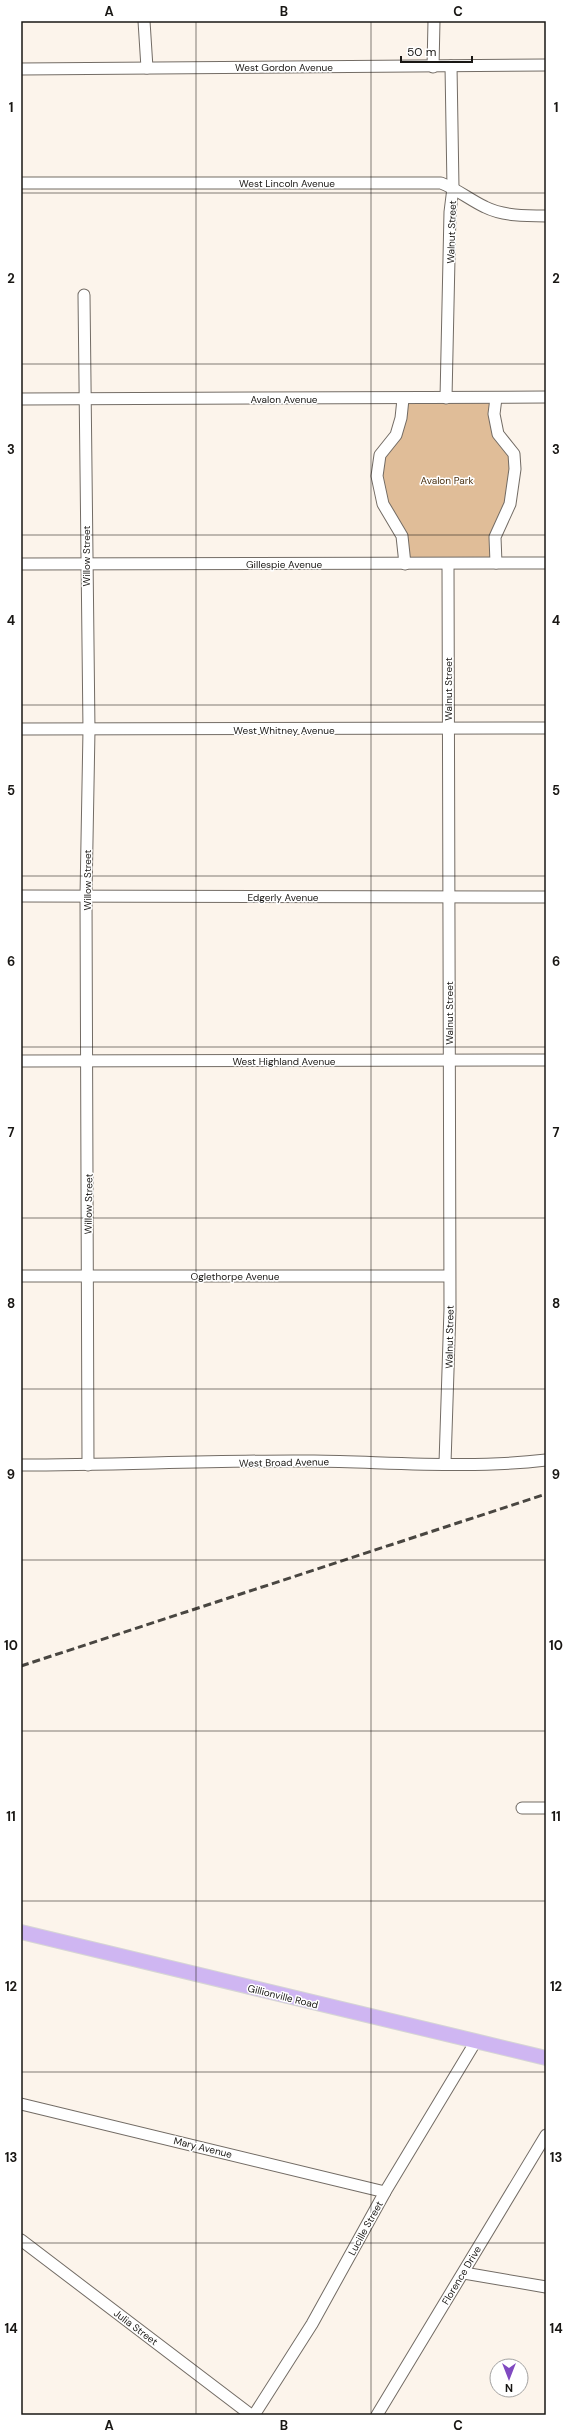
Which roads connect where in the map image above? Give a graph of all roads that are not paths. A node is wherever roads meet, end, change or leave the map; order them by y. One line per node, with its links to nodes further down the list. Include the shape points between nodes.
1 (144, 21): 6 (street)
2 (434, 21): 5 (street)
3 (546, 65): 4 (street, West Gordon Avenue)
4 (451, 66): 5 (street, West Gordon Avenue); 9 (street, Walnut Street)
5 (433, 67): 6 (street, West Gordon Avenue)
6 (147, 68): 7 (street, West Gordon Avenue)
7 (21, 69)
8 (21, 183): 9 (street, West Lincoln Avenue, via 441,183)
9 (453, 188): 10 (street, West Lincoln Avenue, via 500,213); 14 (street, Walnut Street, via 450,212)
10 (546, 216)
11 (84, 295): 17 (street, Willow Street)
12 (546, 397): 15 (street, Avalon Avenue)
13 (403, 398): 14 (street, Avalon Avenue); 17 (street, Avalon Avenue); 22 (street, via 396,435 380,455 377,476 383,504 402,536)
14 (446, 398): 15 (street, Avalon Avenue)
15 (496, 398): 18 (street, via 494,414 498,434 514,454 515,469 510,504 495,537)
16 (21, 399): 17 (street, Avalon Avenue)
17 (85, 399): 21 (street, Willow Street)
18 (496, 563): 19 (street, Gillespie Avenue); 23 (street, Gillespie Avenue)
19 (546, 563)
20 (21, 564): 21 (street, Gillespie Avenue)
21 (86, 564): 22 (street, Gillespie Avenue); 27 (street, Willow Street)
22 (405, 564): 23 (street, Gillespie Avenue)
23 (448, 564): 26 (street, Walnut Street)
24 (546, 728): 26 (street, West Whitney Avenue)
25 (21, 729): 27 (street, West Whitney Avenue)
26 (448, 729): 27 (street, West Whitney Avenue); 30 (street, Walnut Street)
27 (89, 730): 29 (street, Willow Street)
28 (21, 896): 29 (street, Edgerly Avenue)
29 (86, 896): 30 (street, Edgerly Avenue); 35 (street, Willow Street)
30 (448, 897): 31 (street, Edgerly Avenue); 32 (street, Walnut Street)
31 (546, 897)
32 (448, 1060): 33 (street, West Highland Avenue); 35 (street, West Highland Avenue); 38 (street, Walnut Street)
33 (546, 1060)
34 (21, 1061): 35 (street, West Highland Avenue)
35 (87, 1061): 37 (street, Willow Street)
36 (21, 1276): 37 (street, Oglethorpe Avenue)
37 (88, 1276): 38 (street, Oglethorpe Avenue); 42 (street, Willow Street)
38 (450, 1276): 40 (street, Walnut Street)
39 (546, 1460): 40 (street, West Broad Avenue, via 518,1463)
40 (445, 1463): 42 (street, West Broad Avenue, via 302,1461)
41 (21, 1465): 42 (street, West Broad Avenue)
42 (88, 1465)
43 (522, 1808): 44 (street)
44 (546, 1808)
45 (21, 1932): 46 (main road, Gillionville Road)
46 (476, 2042): 47 (main road, Gillionville Road); 50 (street, Lucille Street)
47 (546, 2058)
48 (21, 2104): 50 (street, Mary Avenue)
49 (546, 2136): 52 (street, Florence Drive)
50 (385, 2192): 55 (street, Lucille Street, via 312,2324)
51 (21, 2240): 54 (street, Julia Street)
52 (464, 2273): 53 (street); 56 (street, Florence Drive)
53 (546, 2287)
54 (251, 2415)
55 (254, 2415)
56 (377, 2415)

